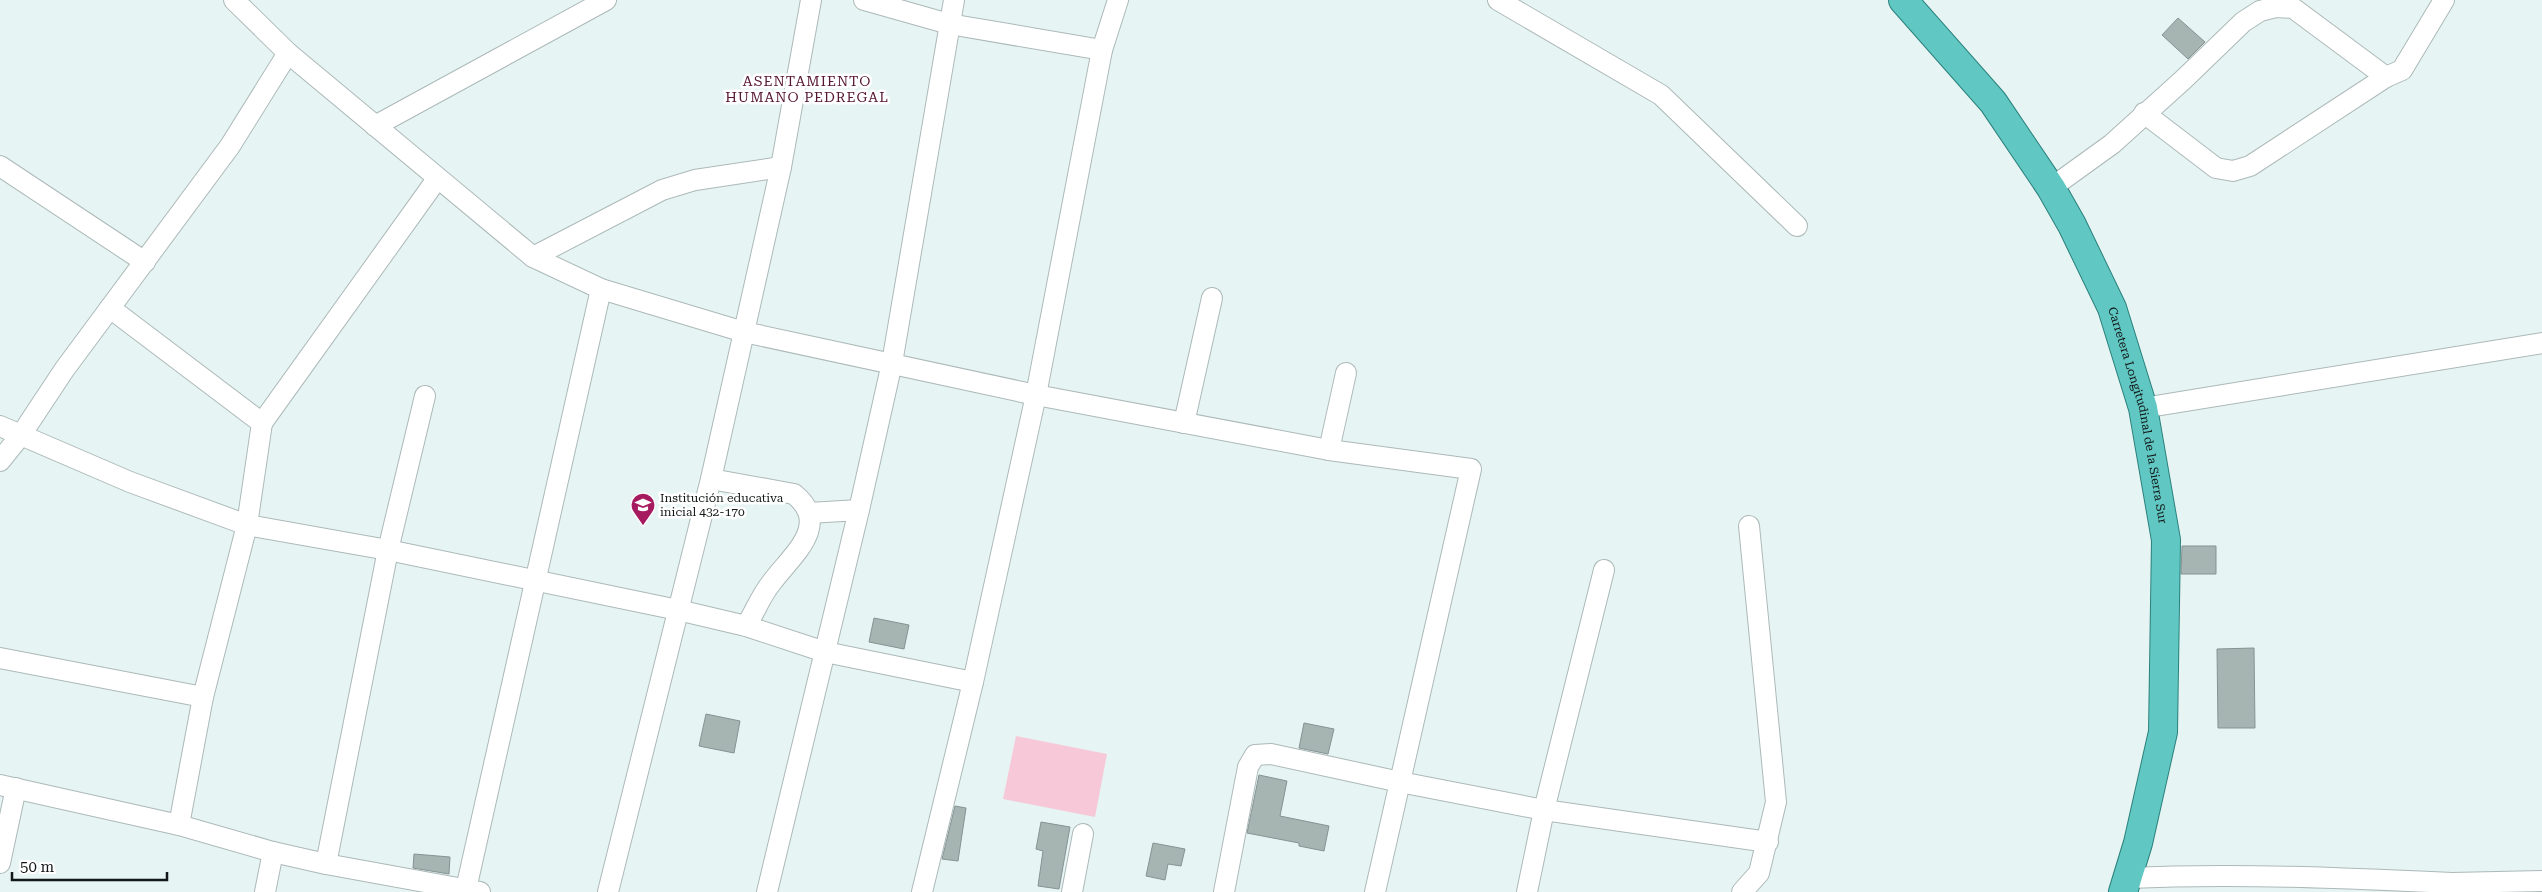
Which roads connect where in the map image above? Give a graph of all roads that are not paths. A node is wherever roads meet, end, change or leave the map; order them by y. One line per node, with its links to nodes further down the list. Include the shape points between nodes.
1 (234, 0): 12 (street)
2 (606, 0): 15 (street)
3 (811, 0): 17 (street)
4 (864, 0): 10 (street)
5 (954, 0): 10 (street)
6 (1118, 0): 11 (street)
7 (1498, 0): 20 (street, via 1662,95)
8 (1903, 0): 19 (highway, Carretera Longitudinal de la Sierra Sur, via 1993,102)
9 (2444, 0): 13 (street, via 2402,70)
10 (949, 24): 11 (street); 28 (street)
11 (1102, 50): 30 (street)
12 (288, 53): 15 (street); 22 (street, via 230,146)
13 (2386, 77): 14 (street, via 2250,166 2233,171 2216,168); 14 (street, via 2293,8 2276,7 2260,11 2243,22)
14 (2144, 113): 19 (street, via 2112,144)
15 (376, 126): 18 (street)
16 (0, 166): 22 (street)
17 (780, 166): 21 (street, via 695,180 662,190); 26 (street)
18 (437, 179): 21 (street); 33 (street)
19 (2051, 188): 32 (highway, Carretera Longitudinal de la Sierra Sur, via 2112,308)
20 (1797, 226)
21 (533, 257): 23 (street)
22 (145, 262): 25 (street)
23 (601, 289): 26 (street); 46 (street)
24 (1212, 298): 34 (street)
25 (110, 308): 33 (street); 36 (street)
26 (744, 332): 28 (street); 39 (street)
27 (2542, 342): 32 (street)
28 (892, 364): 30 (street); 40 (street)
29 (1346, 373): 37 (street)
30 (1036, 395): 34 (street); 51 (street)
31 (425, 396): 44 (street)
32 (2143, 408): 63 (highway, Carretera Longitudinal de la Sierra Sur, via 2166,540 2163,732)
33 (262, 423): 42 (street)
34 (1184, 423): 37 (street)
35 (0, 426): 36 (street)
36 (21, 435): 38 (street); 42 (street, via 130,482)
37 (1329, 450): 53 (street, via 1470,469)
38 (0, 461)
39 (711, 479): 41 (street, via 794,494 804,502); 47 (street)
40 (859, 510): 41 (street); 49 (street)
41 (809, 513): 48 (street, via 809,531 800,548 771,583)
42 (247, 526): 44 (street); 52 (street)
43 (1749, 526): 58 (street, via 1776,802)
44 (388, 550): 46 (street); 61 (street)
45 (1604, 570): 55 (street)
46 (536, 583): 47 (street); 65 (street)
47 (678, 610): 48 (street); 67 (street)
48 (746, 626): 49 (street)
49 (825, 652): 51 (street); 68 (street)
50 (0, 658): 52 (street)
51 (974, 682): 69 (street)
52 (203, 697): 56 (street)
53 (1400, 782): 55 (street); 71 (street, via 1271,754 1255,755 1248,767); 72 (street)
54 (8, 787): 56 (street); 60 (street)
55 (1544, 810): 58 (street); 73 (street)
56 (180, 825): 59 (street)
57 (1083, 834): 70 (street)
58 (1768, 842): 74 (street, via 1759,874)
59 (273, 852): 61 (street); 66 (street)
60 (0, 863)
61 (326, 864): 65 (street)
62 (2542, 880): 64 (street)
63 (2125, 885): 64 (street, via 2189,875 2316,877)
64 (2451, 887)
65 (473, 890)
66 (265, 892)
67 (608, 892)
68 (767, 892)
69 (922, 892)
70 (1072, 892)
71 (1224, 892)
72 (1375, 892)
73 (1527, 892)
74 (1742, 892)

